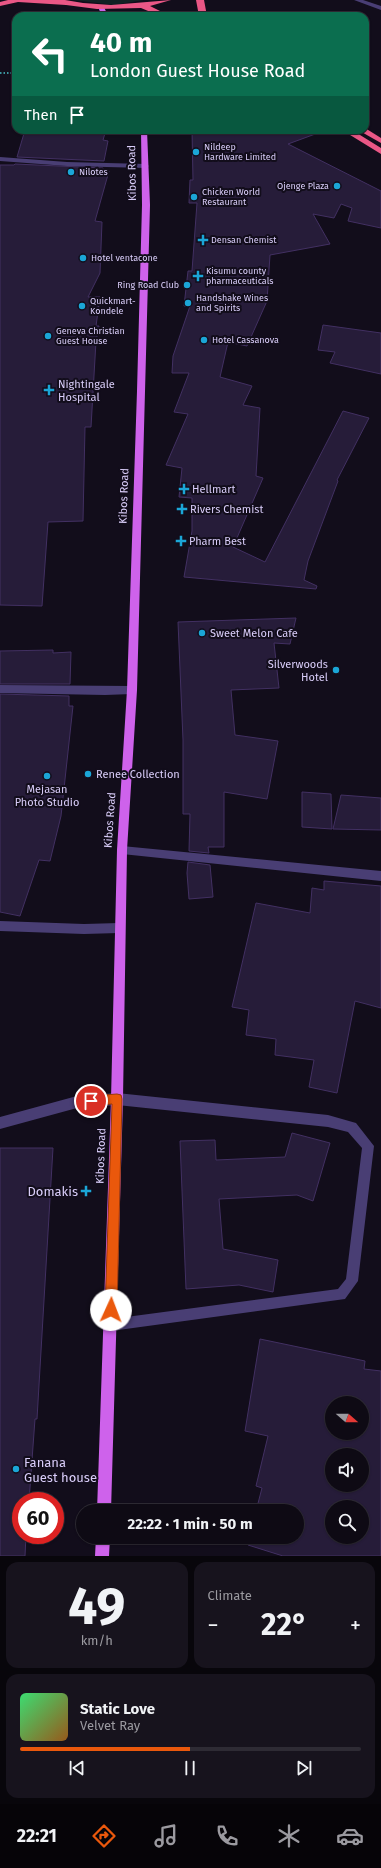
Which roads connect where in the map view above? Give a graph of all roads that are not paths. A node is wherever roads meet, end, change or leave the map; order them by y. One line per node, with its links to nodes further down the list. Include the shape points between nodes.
1 (56, 0): 5 (highway)
2 (167, 0): 7 (highway)
3 (200, 0): 12 (highway)
4 (357, 0): 9 (street)
5 (67, 3): 6 (highway, via 18,0); 8 (highway)
6 (0, 4)
7 (142, 5): 8 (highway); 11 (highway)
8 (101, 7): 10 (main road)
9 (381, 8)
10 (103, 12)
11 (157, 12)
12 (202, 12)
13 (144, 134): 19 (main road, Kibos Road)
14 (352, 134): 17 (highway)
15 (369, 134): 16 (highway)
16 (381, 141)
17 (381, 152)
18 (0, 160): 19 (street)
19 (146, 166): 21 (main road, Kibos Road)
20 (0, 690): 21 (street)
21 (132, 690): 22 (main road, Kibos Road)
22 (122, 850): 23 (street); 25 (main road, Kibos Road)
23 (381, 876)
24 (0, 926): 25 (street)
25 (119, 928): 26 (main road, Kibos Road)
26 (117, 1099): 27 (street, via 77,1102); 28 (main road, Kibos Road); 28 (street, via 328,1121 352,1127 368,1146 352,1281 341,1296)
27 (0, 1123)
28 (111, 1326): 29 (main road, Kibos Road)
29 (104, 1504)
30 (103, 1544): 31 (main road)
31 (102, 1556)

